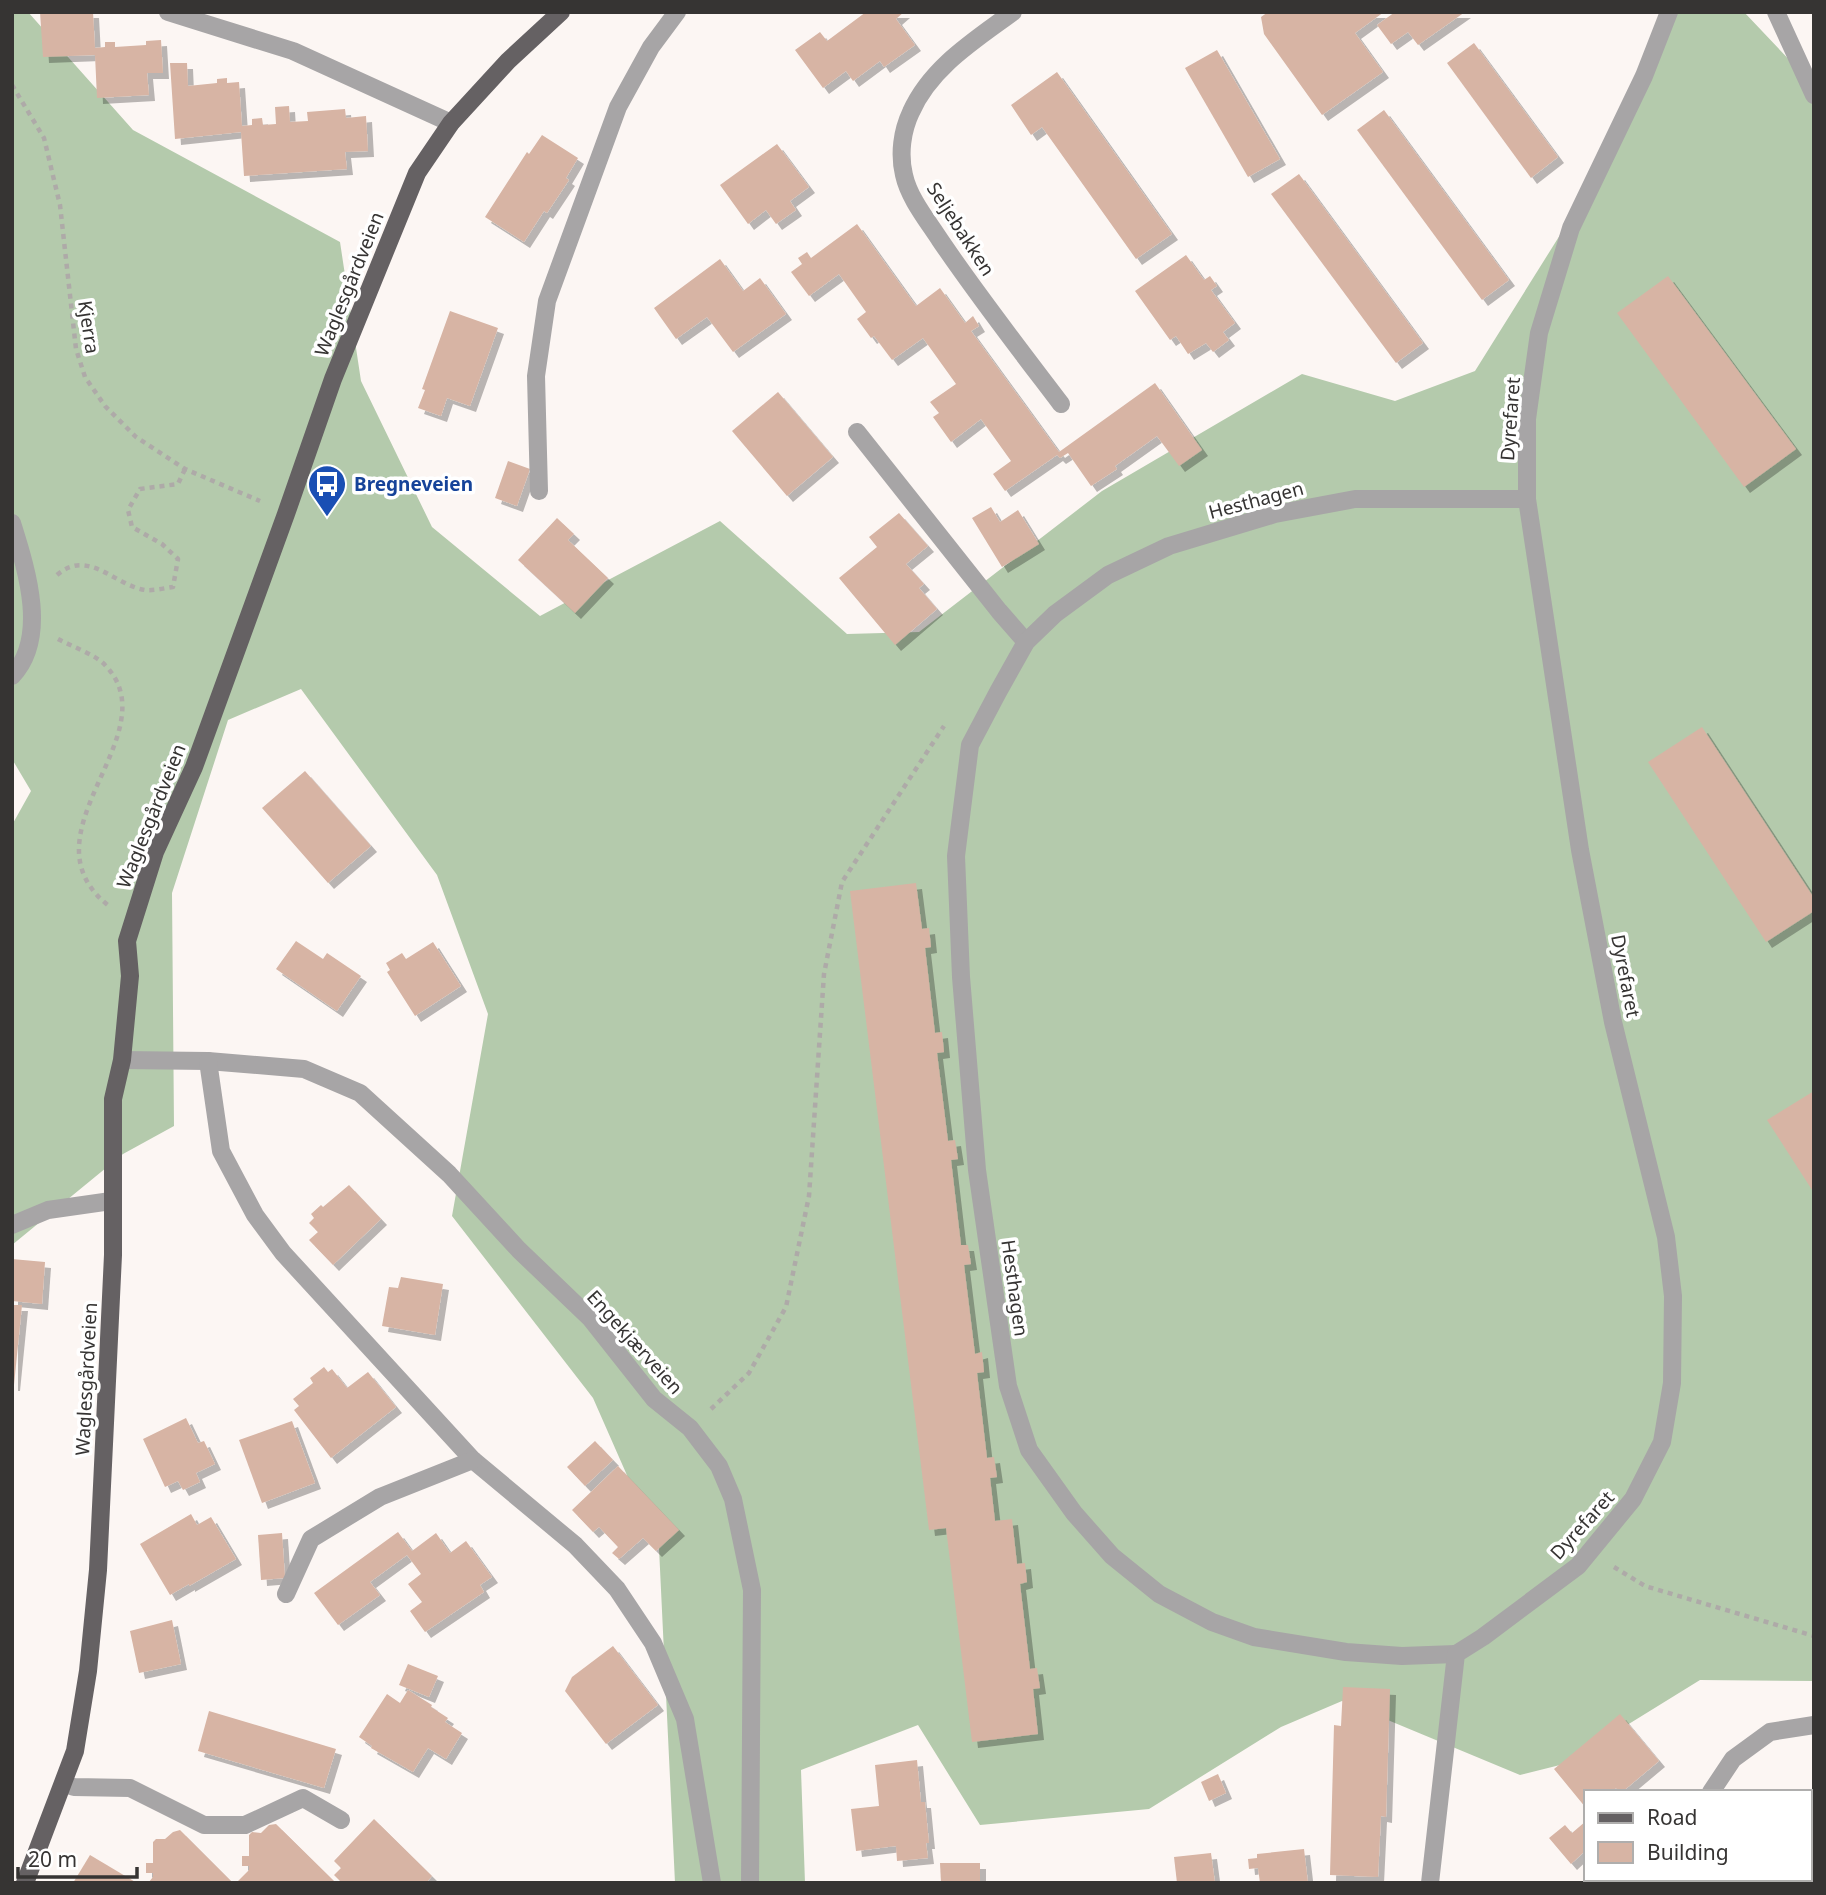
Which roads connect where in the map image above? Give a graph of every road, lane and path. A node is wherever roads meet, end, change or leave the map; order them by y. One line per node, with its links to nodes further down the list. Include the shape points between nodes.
1 (168, 12): 9 (street, via 293,51)
2 (561, 12): 9 (main road, Waglesgårdveien)
3 (677, 12): 13 (street, via 650,47 618,107 547,301 536,376)
4 (1013, 12): 10 (street, Seljebakken, via 951,58 929,82 911,112 901,144 904,176 967,279)
5 (1670, 12): 14 (street, Dyrefaret, via 1571,228 1539,332 1527,419)
6 (1776, 12): 8 (street)
7 (12, 85): 12 (path, Kjerra, via 44,138 60,205 76,349 85,377 105,406 136,437)
8 (1814, 95)
9 (452, 123): 15 (main road, Waglesgårdveien, via 417,173 333,379)
10 (1061, 404)
11 (858, 432): 19 (street)
12 (185, 469): 15 (path, Kjerra); 17 (path, via 178,484 141,489 128,510 132,527 178,559 173,587 145,590 88,564 64,569)
13 (540, 491)
14 (1527, 499): 19 (street, Hesthagen, via 1355,499 1275,514 1169,546 1108,575); 29 (street, Dyrefaret, via 1580,850 1614,1022 1666,1237 1673,1296 1672,1383 1662,1442 1633,1499)
15 (286, 514): 22 (main road, Waglesgårdveien)
16 (12, 523): 17 (street)
17 (33, 597): 18 (street)
18 (30, 636): 20 (street, via 22,665); 22 (path, via 56,638 104,664 119,687 122,705 115,746 80,826 78,849 95,894 108,905)
19 (1026, 642): 32 (street, Hesthagen, via 970,745 956,856 977,1170 1008,1385 1028,1450 1112,1556 1159,1594 1212,1622 1254,1637 1346,1652)
20 (12, 676)
21 (945, 725): 27 (path, via 842,883 824,974 809,1196 786,1307 749,1373)
22 (135, 914): 23 (main road, Waglesgårdveien, via 127,941 130,976)
23 (122, 1060): 24 (street, Engekjærveien); 25 (main road, Waglesgårdveien, via 113,1099)
24 (208, 1061): 27 (street, Engekjærveien, via 304,1069 360,1093 449,1174 590,1318 654,1399); 28 (street, via 221,1151 255,1215 282,1253)
25 (111, 1201): 26 (street, via 48,1210); 34 (main road, Waglesgårdveien, via 113,1255 98,1570 88,1671 75,1751)
26 (12, 1225)
27 (690, 1428): 39 (street, Engekjærveien, via 719,1466 733,1499 752,1590)
28 (473, 1460): 30 (street, via 380,1497 311,1539); 38 (street, via 575,1545 617,1589 653,1643 685,1718)
29 (1589, 1552): 31 (path, via 1645,1586); 32 (street, Dyrefaret, via 1578,1566)
30 (286, 1594)
31 (1814, 1636)
32 (1455, 1654): 40 (street)
33 (1814, 1725): 35 (street, via 1770,1732 1733,1759)
34 (64, 1784): 36 (street, via 130,1788 204,1825 245,1825 303,1798); 37 (main road, Waglesgårdveien)
35 (1712, 1790)
36 (341, 1820)
37 (25, 1883)
38 (712, 1883)
39 (750, 1883)
40 (1430, 1883)

